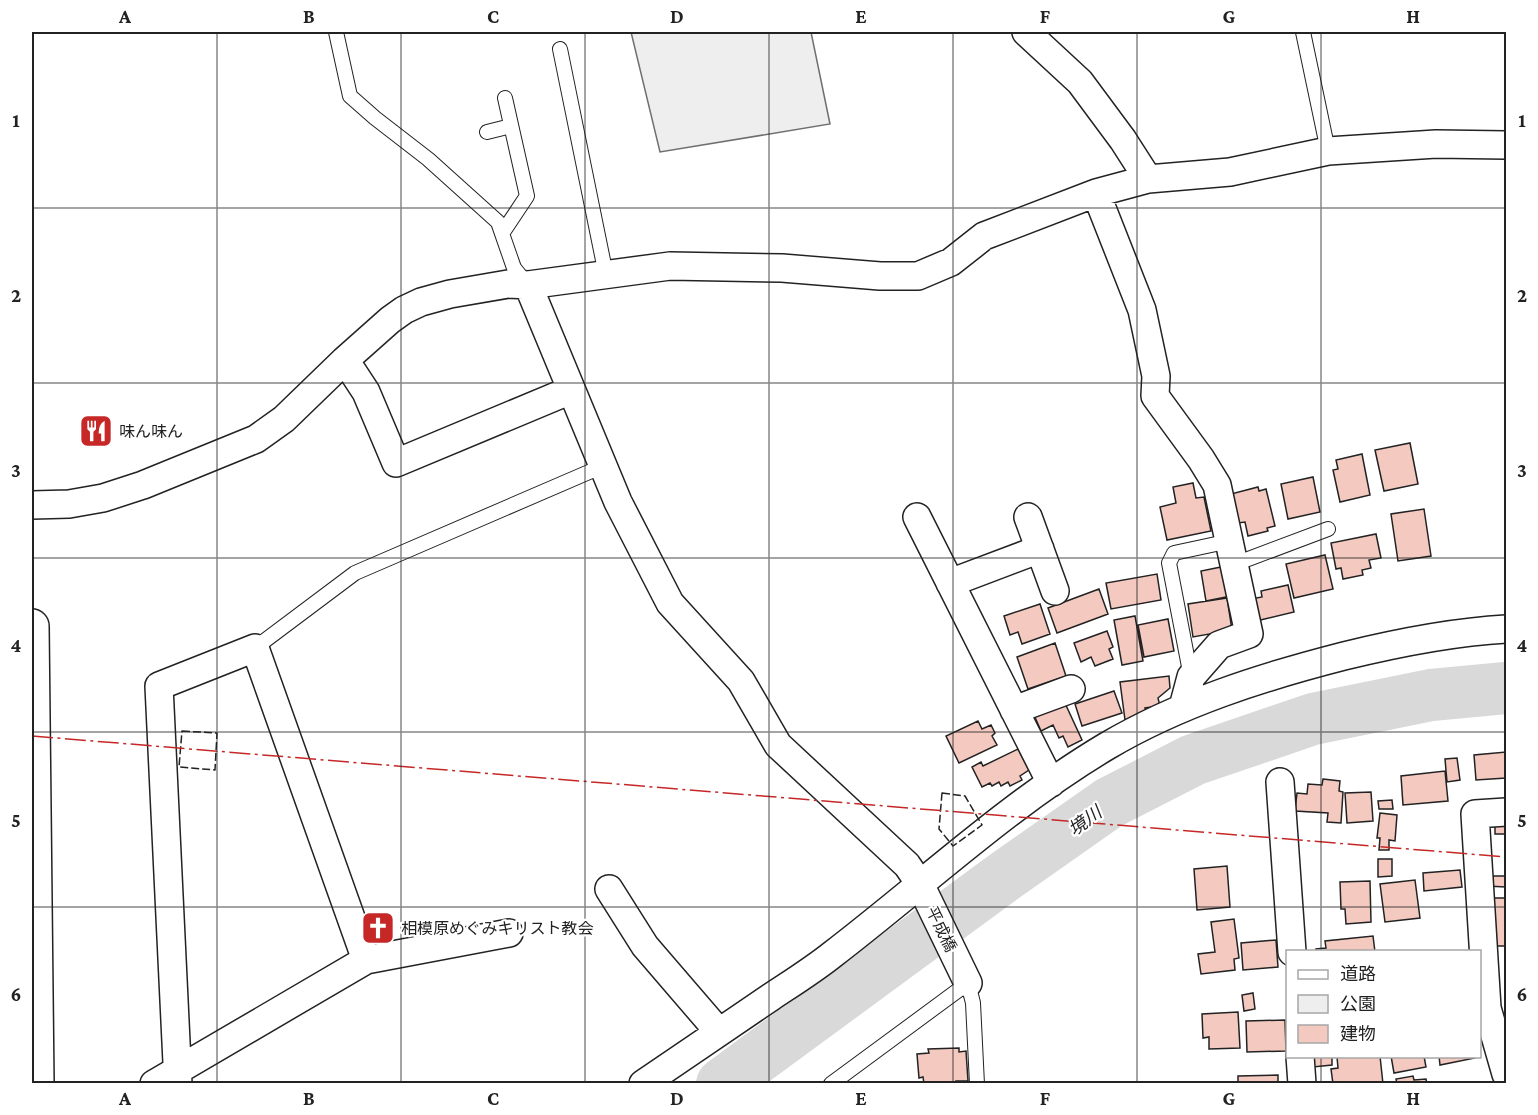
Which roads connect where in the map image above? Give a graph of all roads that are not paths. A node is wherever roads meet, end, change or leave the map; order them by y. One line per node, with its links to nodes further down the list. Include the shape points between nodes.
1 (336, 32): 12 (lane, via 350,96 437,167 498,222)
2 (1026, 32): 10 (street, via 1080,82)
3 (1303, 32): 9 (lane)
4 (560, 49): 13 (lane)
5 (505, 98): 6 (lane)
6 (511, 126): 7 (lane); 12 (lane, via 527,196)
7 (487, 132)
8 (1506, 145): 9 (street, via 1436,144)
9 (1328, 151): 10 (street, via 1230,172)
10 (1148, 179): 11 (street)
11 (1096, 193): 13 (street, via 984,236 951,262 918,276 670,266); 23 (street, via 1142,310 1156,376 1155,396 1217,485)
12 (503, 232): 14 (lane, via 514,268)
13 (606, 275): 14 (street)
14 (528, 285): 15 (street, via 508,284 421,302 390,320); 16 (street, 平成橋)
15 (345, 360): 16 (street, via 366,392 396,463); 18 (street, via 284,419 256,439 103,498)
16 (571, 390): 17 (street, 平成橋)
17 (603, 466): 28 (lane, via 355,573); 36 (street, 平成橋, via 670,603 741,681 778,745 907,865)
18 (32, 505)
19 (917, 517): 24 (street)
20 (1028, 517): 22 (street)
21 (1328, 529): 23 (lane)
22 (1040, 549): 24 (street); 25 (street)
23 (1232, 553): 29 (street, via 1249,634 1219,645); 29 (lane, via 1174,553 1169,563)
24 (950, 583): 32 (street)
25 (1055, 591)
26 (32, 626): 46 (main road)
27 (1506, 629): 31 (street, via 1394,644 1292,669)
28 (255, 648): 40 (street); 45 (street, via 159,686)
29 (1191, 676): 31 (street)
30 (1071, 689): 32 (street)
31 (1183, 706): 34 (street, via 1107,746)
32 (1014, 710): 34 (street)
33 (1280, 782): 39 (street)
34 (1051, 783): 36 (street)
35 (1506, 812): 44 (street, via 1475,814 1487,1008)
36 (922, 888): 41 (street, 平成橋); 42 (street)
37 (609, 889): 42 (street, via 645,946)
38 (509, 933): 40 (street)
39 (1292, 950)
40 (366, 960): 45 (street)
41 (964, 974): 49 (lane); 50 (lane, via 972,1003)
42 (719, 1032): 48 (street)
43 (1300, 1058): 51 (street)
44 (1506, 1074)
45 (178, 1076): 47 (street)
46 (37, 1083)
47 (154, 1083)
48 (643, 1083)
49 (831, 1083)
50 (977, 1083)
51 (1302, 1083)

